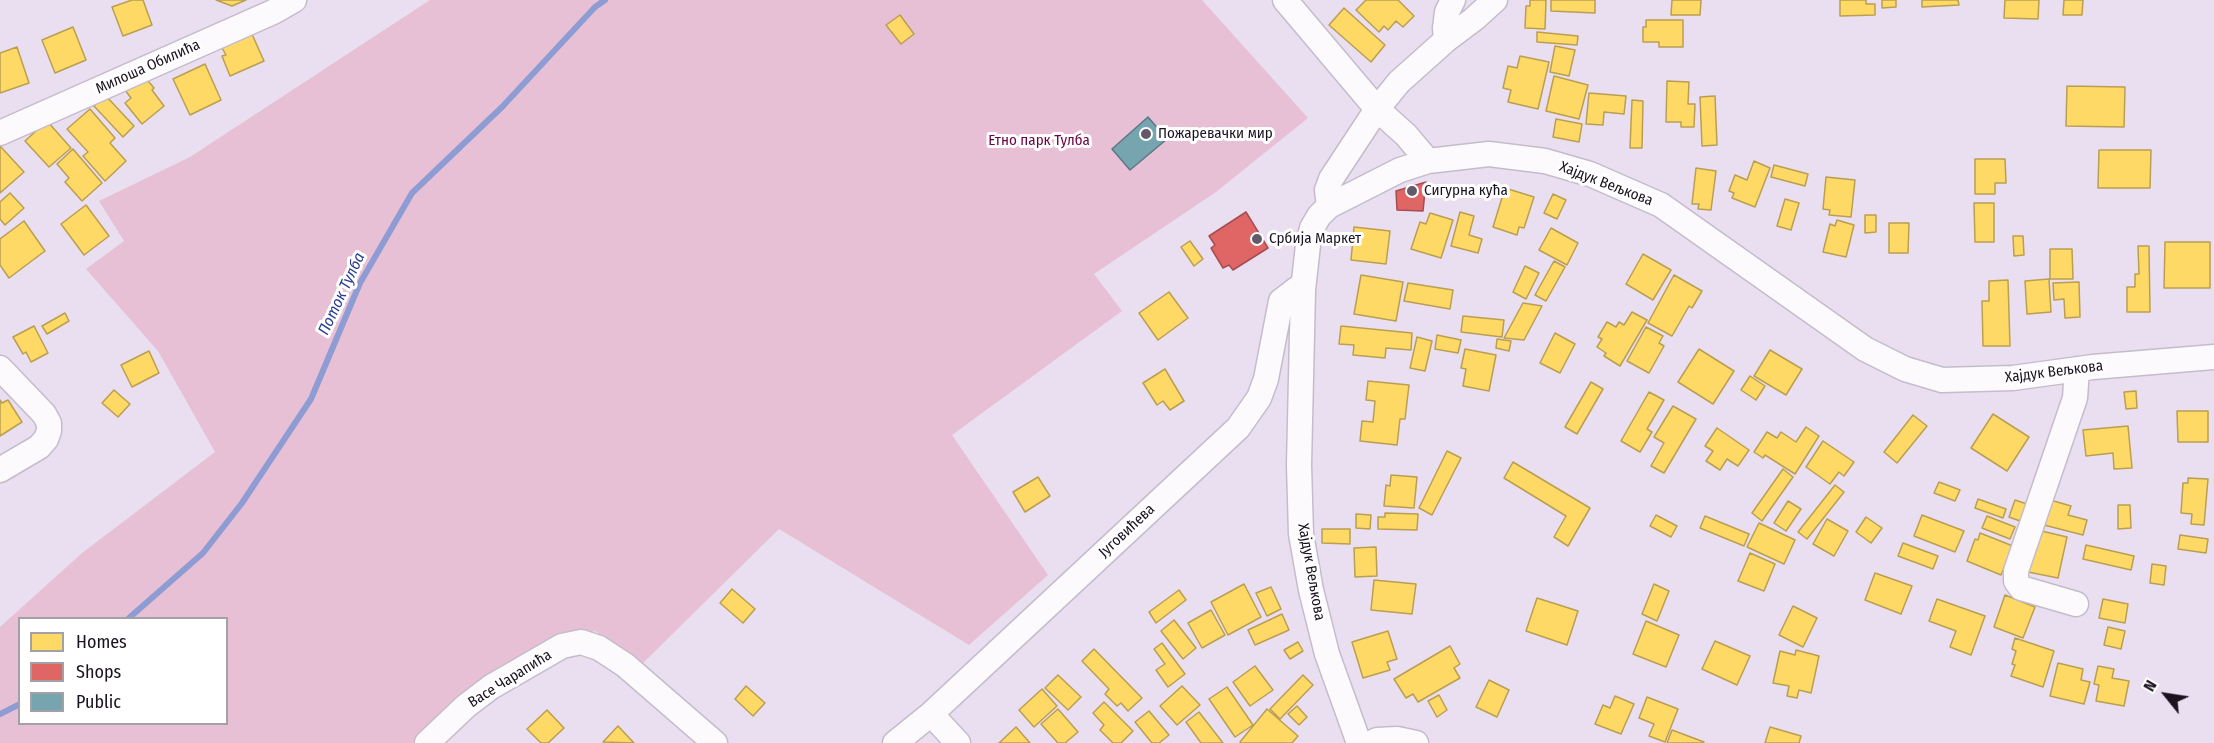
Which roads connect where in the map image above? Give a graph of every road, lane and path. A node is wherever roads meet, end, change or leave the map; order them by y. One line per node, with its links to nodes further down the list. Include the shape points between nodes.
1 (294, 0): 7 (street, Милоша Обилића)
2 (1285, 0): 6 (street)
3 (1454, 0): 5 (street, via 1447,12)
4 (1495, 0): 5 (street)
5 (1446, 40): 6 (street, via 1399,82)
6 (1377, 109): 8 (street); 9 (street, via 1330,179)
7 (0, 134)
8 (1428, 160): 9 (street, Хајдук Вељкова); 13 (street, Хајдук Вељкова, via 1489,154 1545,161 1590,174 1661,205 1865,349 1905,369 1942,380 2013,378)
9 (1329, 206): 10 (street, Хајдук Вељкова, via 1312,228)
10 (1303, 290): 16 (street, Југовићева, via 1298,288 1281,301 1266,379 1259,398 1238,428); 21 (street, Хајдук Вељкова, via 1301,534 1327,654)
11 (2214, 357): 13 (street, Хајдук Вељкова)
12 (0, 368): 14 (street, via 49,423 46,439 39,447)
13 (2077, 369): 15 (street, via 2075,398 2016,571 2020,588)
14 (0, 470)
15 (2076, 604)
16 (931, 714): 19 (street, Југовићева); 20 (street)
17 (427, 743): 18 (street, Васе Чарапића, via 491,687 562,646 581,642 599,648 625,665)
18 (716, 743)
19 (895, 743)
20 (958, 743)
21 (1359, 743)
22 (1371, 743): 23 (street, via 1397,739)
23 (1416, 743)

